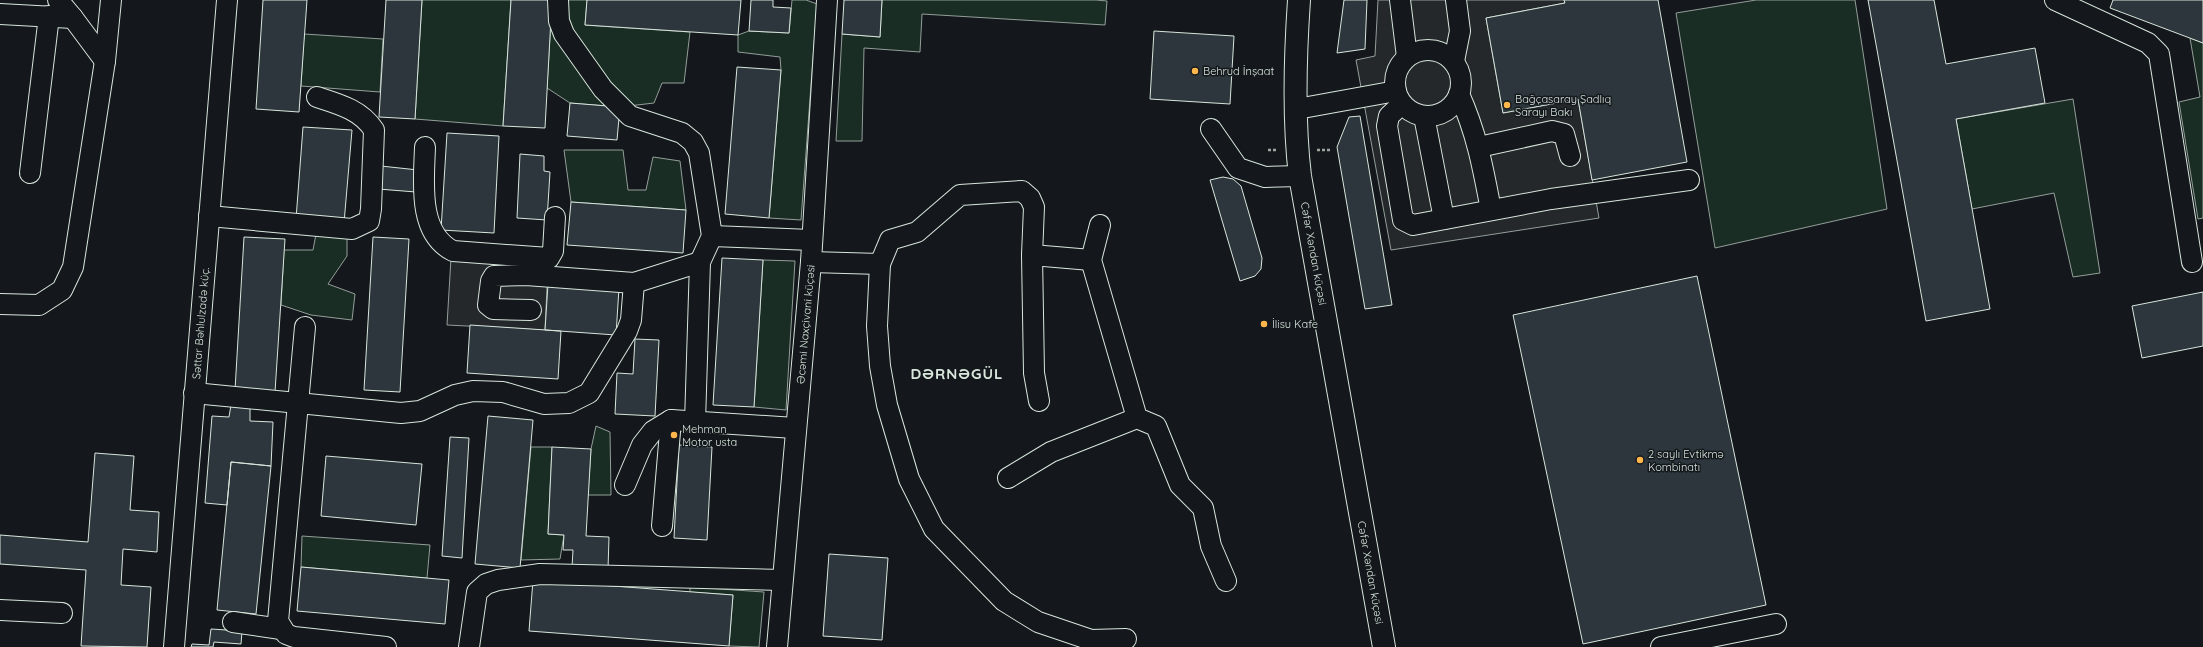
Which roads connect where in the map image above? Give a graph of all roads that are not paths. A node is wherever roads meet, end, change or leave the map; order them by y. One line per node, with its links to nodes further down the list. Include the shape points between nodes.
1 (111, 0): 12 (street)
2 (227, 0): 27 (street, Səttar Bəhlulzadə küç.)
3 (558, 0): 31 (street, via 558,21 564,34 603,89 630,116 682,133 693,142 699,153)
4 (827, 0): 32 (street, Əcəmi Naxçivani küçəsi)
5 (1299, 0): 17 (main road, Cəfər Xəndan küçəsi, via 1296,47)
6 (1400, 0): 11 (street)
7 (1456, 0): 13 (street, via 1460,31)
8 (2055, 0): 37 (street, via 2148,43 2159,54)
9 (53, 8): 10 (street); 12 (street, via 73,18); 23 (street)
10 (0, 14)
11 (1407, 57): 13 (street, via 1431,49 1447,55); 16 (street, via 1397,71)
12 (105, 61): 40 (street, via 73,267 62,290 39,305)
13 (1454, 62): 14 (street, via 1461,77)
14 (1459, 94): 18 (street, via 1445,111 1433,116); 21 (street)
15 (317, 97): 27 (street, via 348,107 368,120 374,130 369,221 352,229)
16 (1399, 97): 17 (street); 18 (street, via 1408,110); 29 (street, via 1386,126 1403,220 1413,225)
17 (1297, 109): 24 (main road, Cəfər Xəndan küçəsi, via 1296,143)
18 (1424, 116): 29 (street)
19 (1211, 129): 24 (street, via 1238,168 1265,178)
20 (425, 147): 28 (street, via 423,193 426,208 438,241 453,251 549,258)
21 (1479, 147): 22 (street, via 1552,131 1564,134); 26 (street)
22 (1570, 156)
23 (30, 173)
24 (1300, 176): 65 (main road, Cəfər Xəndan küçəsi)
25 (1689, 180): 26 (street)
26 (1491, 210): 29 (street)
27 (209, 216): 43 (street, Səttar Bəhlulzadə küç.)
28 (555, 217)
29 (1444, 219)
30 (1100, 225): 34 (street)
31 (712, 236): 32 (street); 35 (street)
32 (811, 240): 36 (street, Əcəmi Naxçivani küçəsi)
33 (1032, 255): 34 (street); 38 (street, via 1034,207 1022,190 960,195 917,232 890,240); 44 (street, via 1034,373)
34 (1091, 260): 46 (street)
35 (700, 262): 39 (street); 48 (street)
36 (811, 262): 38 (street); 49 (street, Əcəmi Naxçivani küçəsi)
37 (2192, 262)
38 (880, 264): 60 (street, via 877,326 880,366 909,479 934,529 1004,601 1038,622 1091,640)
39 (634, 283): 41 (street, via 526,275 494,276 488,305 493,309); 45 (street, via 631,320 627,331 589,393 569,403 544,404 503,392 473,391 455,395 420,411 401,412)
40 (0, 304)
41 (531, 310)
42 (305, 327): 45 (street)
43 (194, 393): 45 (street); 61 (street, Səttar Bəhlulzadə küç.)
44 (1039, 401)
45 (299, 403): 59 (street, via 278,609)
46 (1137, 418): 50 (street, via 1051,452); 54 (street, via 1156,426 1180,485 1203,508 1211,546)
47 (671, 420): 48 (street); 51 (street, via 653,430 642,445); 52 (street)
48 (695, 422): 49 (street)
49 (795, 428): 53 (street, Əcəmi Naxçivani küçəsi)
50 (1008, 478)
51 (625, 485)
52 (662, 526)
53 (782, 580): 63 (street, via 540,574 498,580 486,584 477,592); 64 (street, Əcəmi Naxçivani küçəsi)
54 (1226, 580)
55 (0, 610): 56 (street)
56 (62, 613)
57 (233, 622): 59 (street)
58 (1776, 624): 66 (street)
59 (281, 629): 62 (street, via 294,637)
60 (1126, 638)
61 (174, 647)
62 (386, 647)
63 (469, 647)
64 (777, 647)
65 (1384, 647)
66 (1661, 647)

